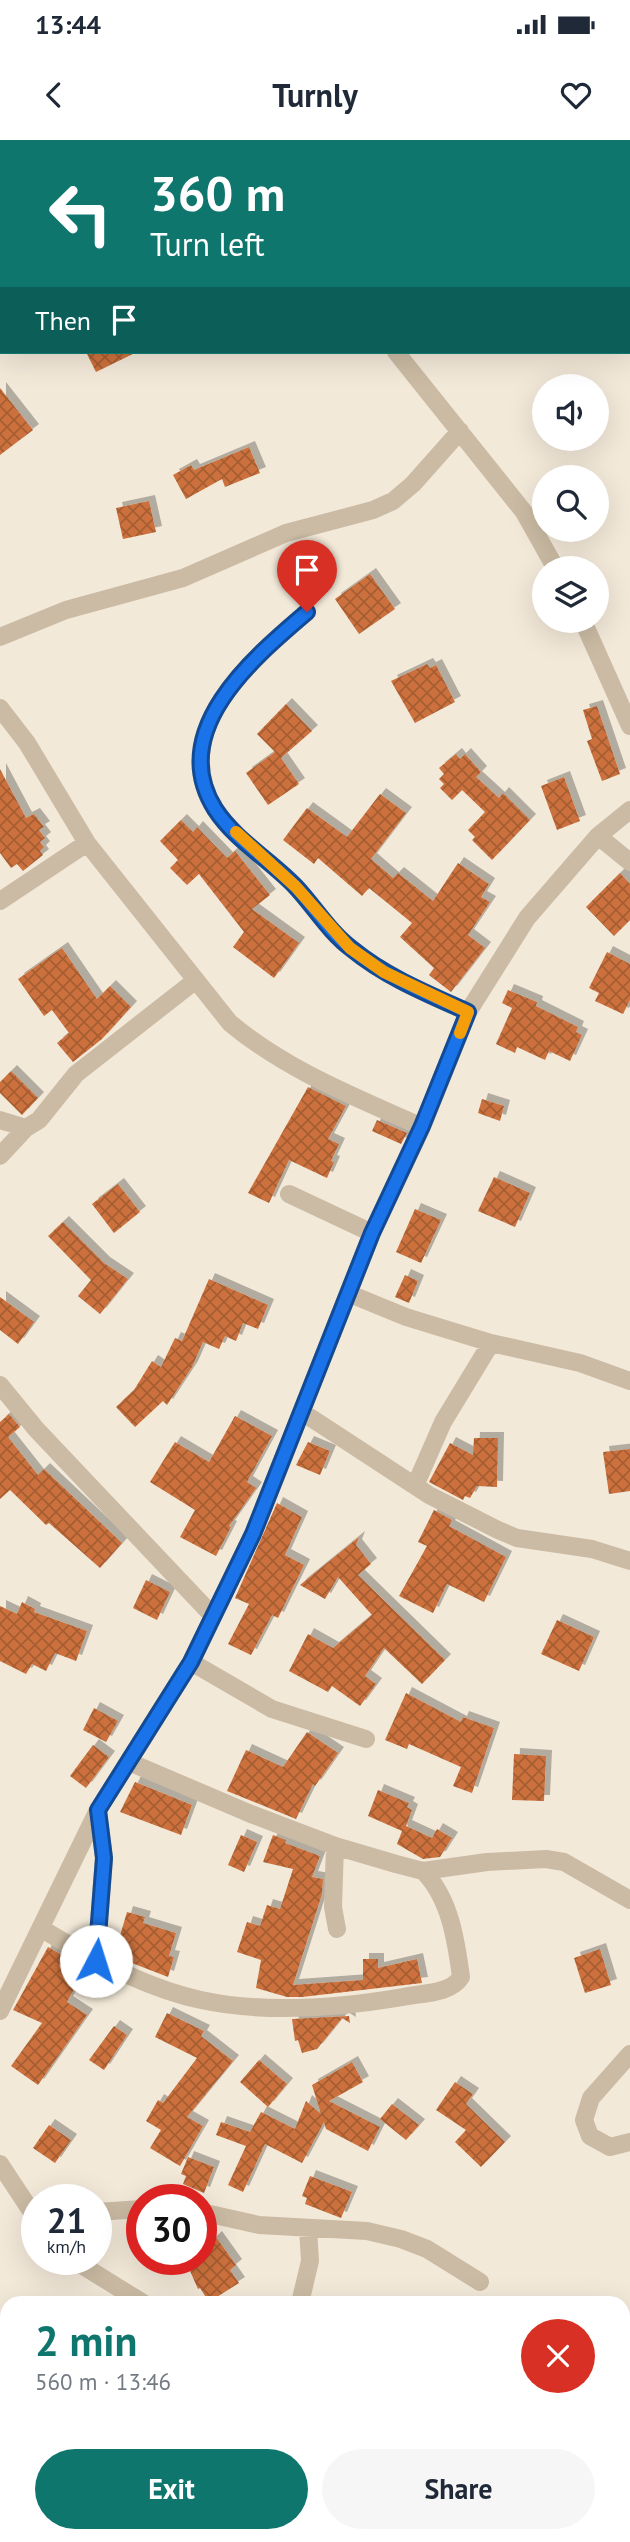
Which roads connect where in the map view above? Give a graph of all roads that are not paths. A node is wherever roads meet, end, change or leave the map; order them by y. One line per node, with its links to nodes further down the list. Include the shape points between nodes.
1 (398, 354): 2 (street)
2 (460, 431): 3 (street, via 524,512); 6 (street, via 413,485 383,505 286,533 183,578 66,610)
3 (549, 556)
4 (307, 612): 15 (street, via 235,682 211,717 201,753 214,808 296,887 350,948 384,972)
5 (588, 633): 8 (street)
6 (0, 637)
7 (0, 708): 11 (street, via 27,743)
8 (630, 726)
9 (630, 810): 10 (street)
10 (598, 836): 12 (street); 15 (street, via 527,919)
11 (87, 843): 13 (street); 14 (street)
12 (630, 862)
13 (0, 901)
14 (196, 980): 17 (street, via 230,1023 258,1046 328,1085); 18 (street, via 76,1074 39,1120)
15 (468, 1012): 17 (street)
16 (0, 1120): 18 (street)
17 (422, 1126): 21 (street)
18 (26, 1128): 19 (street)
19 (0, 1156)
20 (289, 1194): 21 (street)
21 (372, 1233): 22 (street)
22 (350, 1294): 23 (street); 26 (street)
23 (491, 1343): 24 (street, via 580,1363); 27 (street, via 443,1422)
24 (630, 1381)
25 (0, 1385): 29 (street)
26 (302, 1412): 27 (street); 29 (street, via 253,1534)
27 (415, 1486): 28 (street, via 517,1538 592,1549)
28 (630, 1561)
29 (213, 1616): 30 (street)
30 (191, 1662): 31 (street, via 272,1709); 32 (street)
31 (366, 1740)
32 (129, 1762): 33 (street); 34 (street)
33 (98, 1810): 37 (street); 39 (street, via 104,1858)
34 (335, 1846): 35 (street); 38 (street)
35 (423, 1871): 36 (street, via 547,1859 564,1863); 39 (street, via 436,1884 458,1952 461,1977 443,1989 302,2008 226,2004 198,2000)
36 (630, 1900)
37 (42, 1929): 39 (street); 40 (street)
38 (337, 1929)
39 (96, 1961)
40 (0, 2011)
41 (630, 2054): 42 (street, via 591,2098 584,2120 590,2136 610,2147)
42 (630, 2142)
43 (0, 2164): 44 (street)
44 (21, 2195)
45 (217, 2216): 46 (street)
46 (307, 2229): 48 (street, via 367,2231 401,2239 427,2249); 50 (street, via 310,2261)
47 (98, 2275): 49 (street)
48 (480, 2282)
49 (132, 2296)
50 (302, 2296)

